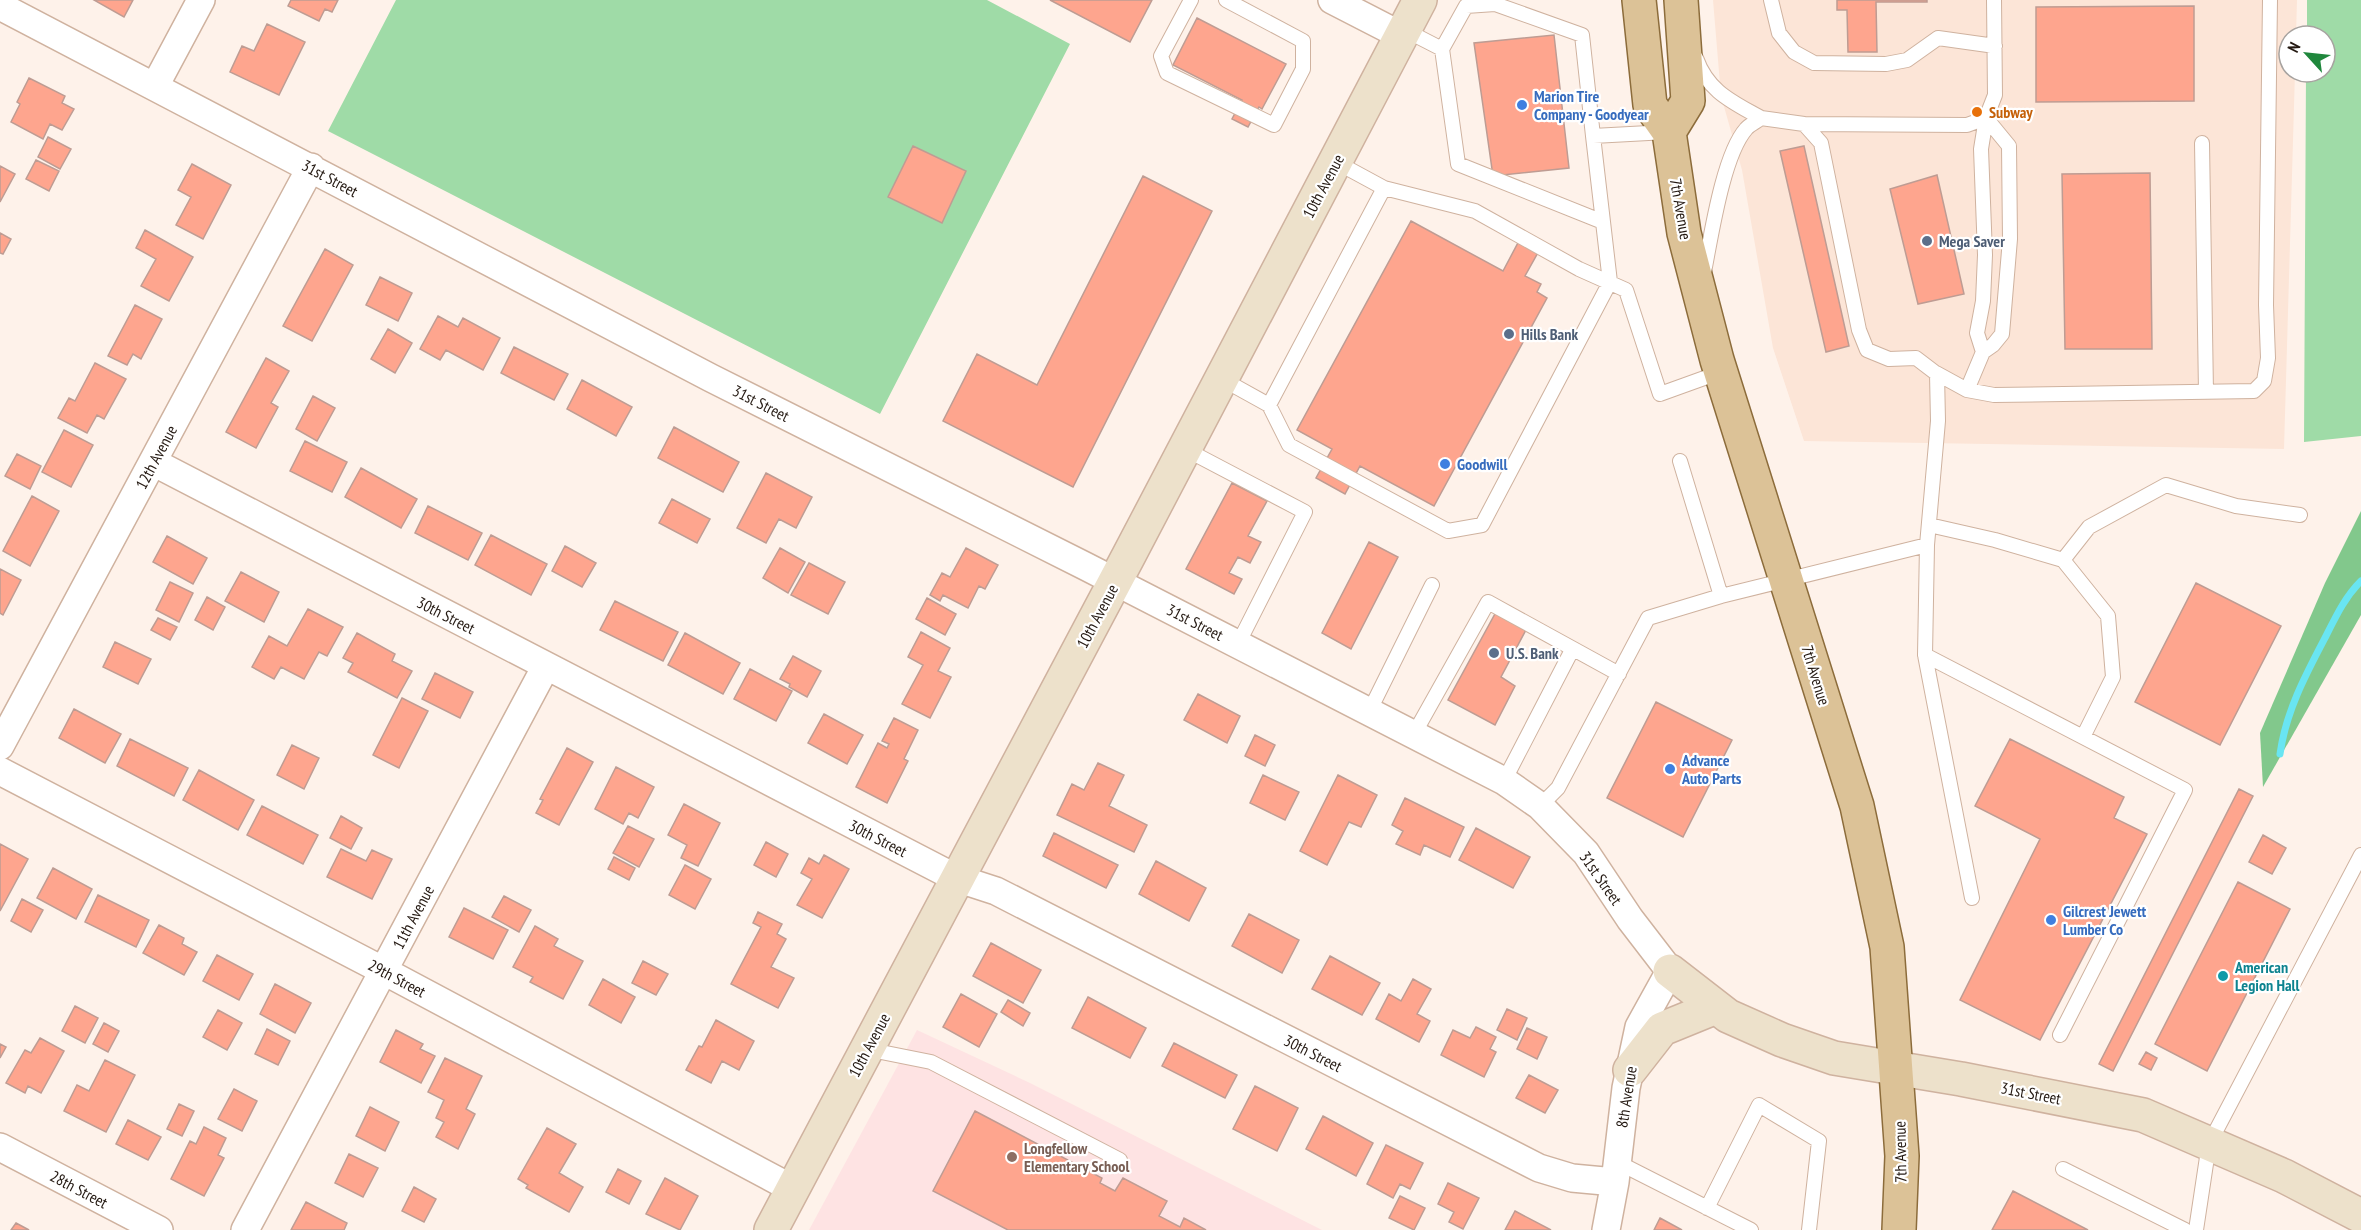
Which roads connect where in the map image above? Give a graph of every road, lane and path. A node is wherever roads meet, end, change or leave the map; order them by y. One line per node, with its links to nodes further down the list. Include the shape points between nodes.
1 (201, 0): 15 (street)
2 (1191, 0): 3 (lane, via 1161,56 1167,72 1274,125 1303,69 1303,41)
3 (1226, 0)
4 (1332, 0): 12 (street)
5 (1420, 0): 12 (street, 10th Avenue)
6 (1640, 0): 19 (main road, 7th Avenue, via 1650,105)
7 (1994, 0): 13 (lane)
8 (2270, 0): 33 (lane, via 2268,358 2264,381 2254,391)
9 (1771, 2): 13 (lane, via 1779,33 1794,52 1814,63 1887,64 1907,60 1938,38)
10 (1681, 6): 16 (lane, via 1700,70 1716,92); 19 (main road, via 1688,101)
11 (1, 9): 15 (street, 31st Street)
12 (1403, 33): 14 (lane); 22 (street, 10th Avenue)
13 (1995, 46): 17 (lane, via 1995,95)
14 (1442, 49): 20 (lane, via 1466,6 1495,4 1582,35); 25 (lane, via 1458,164)
15 (155, 86): 23 (street, 31st Street)
16 (1761, 118): 18 (lane); 27 (lane, via 1746,129 1735,147 1723,182)
17 (1986, 118): 18 (lane, via 1967,125); 28 (lane, via 1981,149 1985,255 1977,333); 28 (lane, via 2009,146 2010,239 2002,334)
18 (1804, 123): 30 (lane, via 1821,143 1859,330 1868,350 1889,359 1916,358)
19 (1669, 132): 20 (lane); 27 (main road, 7th Avenue, via 1684,233)
20 (1593, 136): 25 (lane)
21 (2202, 143): 33 (lane)
22 (1335, 162): 24 (lane); 31 (street, 10th Avenue)
23 (311, 167): 37 (street, 12th Avenue); 43 (street, 31st Street, via 711,378)
24 (1384, 188): 26 (lane, via 1475,211); 34 (lane)
25 (1603, 222): 26 (lane)
26 (1610, 282): 29 (lane, via 1626,290 1660,394); 34 (lane, via 1482,525 1448,531 1289,445)
27 (1700, 292): 29 (main road, 7th Avenue)
28 (1983, 352): 32 (lane)
29 (1721, 372): 42 (main road, 7th Avenue)
30 (1936, 374): 32 (lane); 39 (lane, via 1938,421)
31 (1222, 379): 34 (lane); 35 (street, 10th Avenue)
32 (1967, 390): 33 (lane, via 1994,395)
33 (2206, 392)
34 (1269, 405)
35 (1185, 449): 43 (street, 10th Avenue); 46 (lane, via 1305,512)
36 (1680, 461): 45 (lane)
37 (153, 462): 49 (street, 30th Street); 54 (street, 12th Avenue)
38 (2300, 515): 41 (lane, via 2236,506 2166,485 2089,527)
39 (1929, 525): 40 (lane); 41 (lane)
40 (1927, 545): 42 (lane); 48 (lane)
41 (2063, 560): 53 (lane, via 2108,616 2113,677)
42 (1786, 580): 45 (lane); 66 (main road, 7th Avenue, via 1857,806 1887,947)
43 (1116, 581): 46 (street, 31st Street); 59 (street, 10th Avenue)
44 (1431, 585): 51 (lane)
45 (1721, 596): 50 (lane, via 1648,618)
46 (1238, 644): 51 (street, 31st Street)
47 (1572, 650): 50 (lane); 52 (lane, via 1488,602); 56 (lane)
48 (1925, 655): 53 (lane); 60 (lane)
49 (546, 666): 59 (street, 30th Street); 61 (street, 11th Avenue)
50 (1619, 674): 57 (lane, via 1558,788)
51 (1369, 711): 52 (street, 31st Street)
52 (1414, 734): 56 (street, 31st Street)
53 (2083, 737): 64 (lane, via 2185,790)
54 (0, 746)
55 (0, 771): 61 (street, 29th Street)
56 (1504, 781): 57 (street, 31st Street)
57 (1540, 806): 62 (street, 31st Street, via 1586,853)
58 (2361, 855): 68 (lane)
59 (956, 878): 65 (street, 10th Avenue); 72 (street, 30th Street, via 996,891 1539,1168 1572,1178)
60 (1972, 898)
61 (384, 971): 73 (street, 29th Street); 77 (street, 11th Avenue)
62 (1670, 971): 63 (street, 31st Street); 67 (street, 8th Avenue, via 1639,1027)
63 (1716, 1007): 66 (street, 31st Street, via 1782,1040 1834,1058); 67 (street, via 1662,1029)
64 (2060, 1035)
65 (866, 1049): 70 (lane, via 932,1062); 73 (street, 10th Avenue)
66 (1896, 1068): 68 (street, 31st Street, via 2143,1115); 82 (main road, 7th Avenue, via 1902,1156)
67 (1630, 1070): 72 (street, 8th Avenue)
68 (2209, 1144): 75 (street, 31st Street, via 2284,1176); 84 (lane)
69 (0, 1147): 76 (street, 28th Street)
70 (1120, 1161)
71 (2063, 1168): 83 (lane)
72 (1616, 1172): 74 (lane); 79 (street, 8th Avenue)
73 (793, 1189): 78 (street, 10th Avenue)
74 (1707, 1208): 80 (lane); 81 (lane, via 1759,1105 1819,1141)
75 (2361, 1216)
76 (159, 1230)
77 (245, 1230)
78 (771, 1230)
79 (1606, 1230)
80 (1751, 1230)
81 (1809, 1230)
82 (1899, 1230)
83 (2185, 1230)
84 (2196, 1230)

